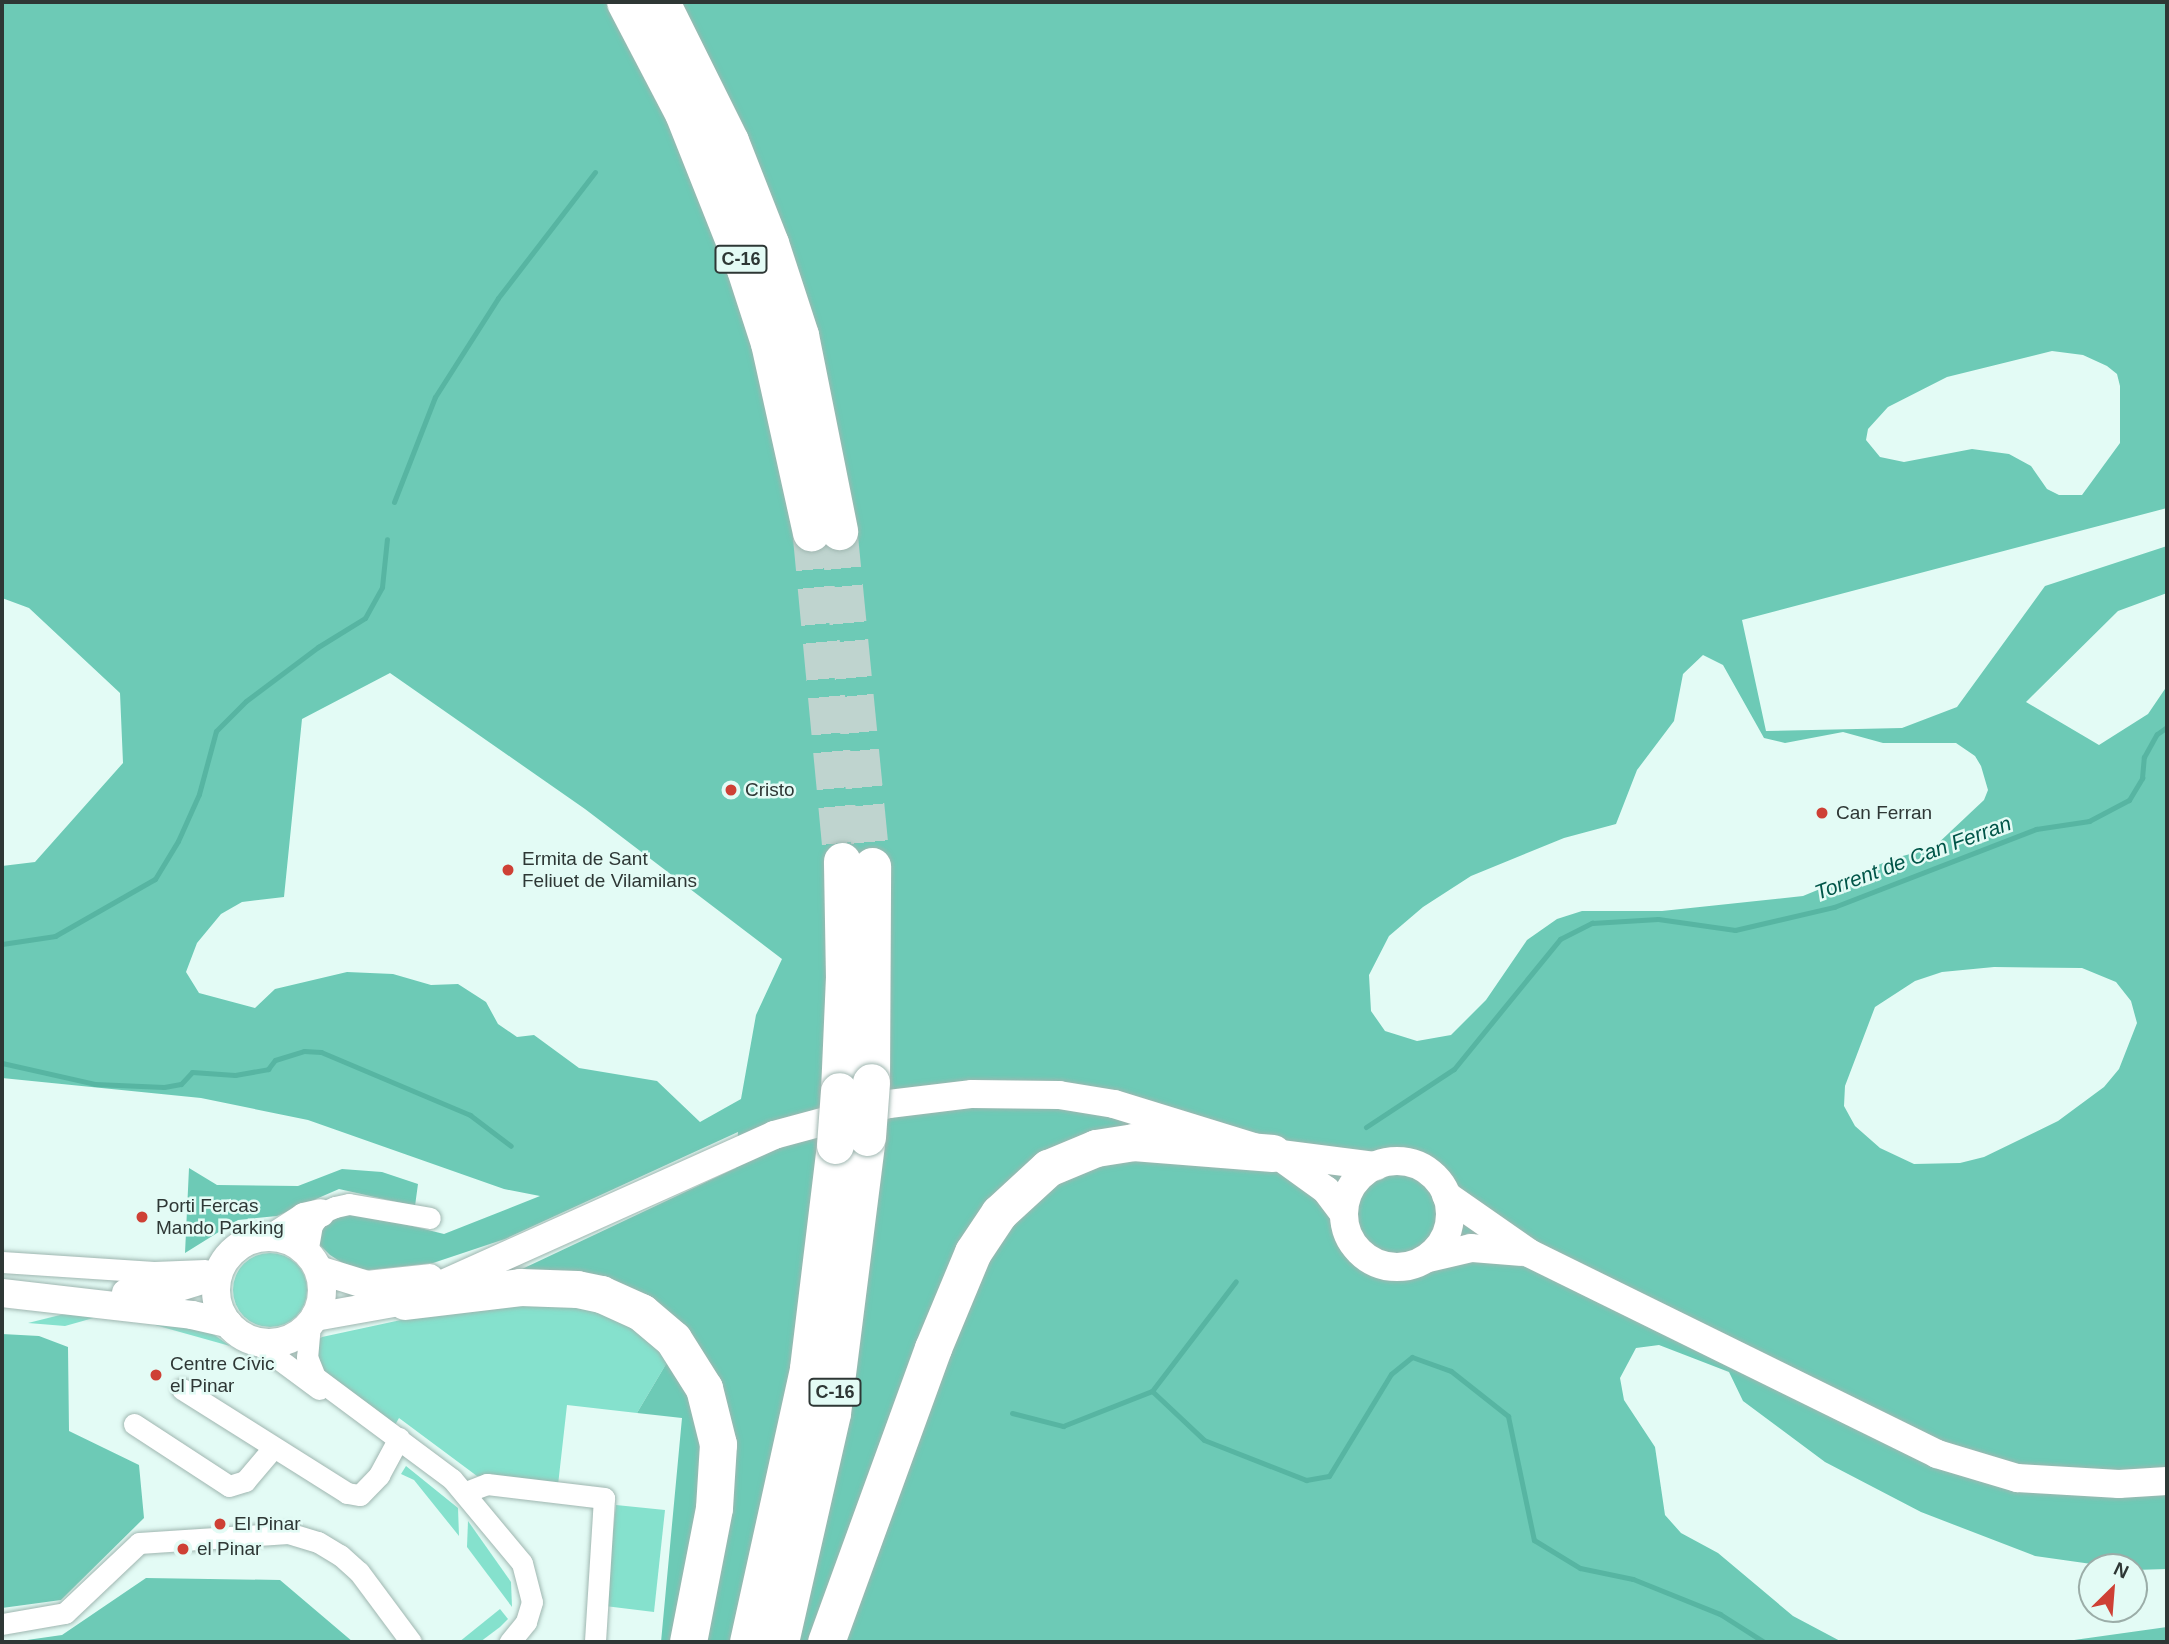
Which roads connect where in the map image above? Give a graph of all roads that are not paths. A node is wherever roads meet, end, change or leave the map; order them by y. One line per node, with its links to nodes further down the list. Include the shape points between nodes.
1 (625, 2): 2 (highway, C-16, via 683,113 745,270 825,532 800,335 730,141)
2 (661, 2)
3 (857, 863): 4 (highway, C-16, bridge, via 844,978 855,1086)
4 (851, 1141): 38 (highway, C-16, via 806,1380); 39 (highway, C-16, via 832,1413)
5 (1273, 1153): 6 (main road); 9 (main road, via 1326,1190); 17 (main road, via 1114,1104 1059,1095 972,1094 889,1104 774,1135); 40 (highway, via 1133,1142 1096,1148 1048,1168 999,1213 973,1252 933,1348)
6 (1376, 1166): 7 (main road, via 1402,1162 1421,1167); 9 (main road, via 1354,1183)
7 (1446, 1195): 12 (main road); 13 (main road, via 1449,1226)
8 (321, 1213): 10 (street, via 349,1205); 11 (main road, via 304,1217); 15 (street, via 307,1235)
9 (1344, 1213): 13 (main road, via 1353,1243 1375,1262 1399,1267)
10 (430, 1218)
11 (275, 1236): 15 (main road); 16 (main road, via 241,1245)
12 (1530, 1253): 13 (main road, via 1471,1248); 31 (main road, via 1964,1465 2064,1483)
13 (1428, 1258)
14 (2, 1262): 16 (street, via 197,1273)
15 (313, 1262): 17 (main road, via 367,1285); 23 (main road, via 322,1298)
16 (221, 1269): 18 (main road, via 153,1293); 24 (main road, via 217,1300)
17 (464, 1273): 20 (main road)
18 (2, 1288)
19 (2, 1293): 21 (main road)
20 (405, 1301): 23 (main road); 37 (highway, via 520,1287 577,1289 641,1312 673,1339 704,1388 718,1444 714,1508)
21 (69, 1302): 22 (main road, via 34,1315); 24 (main road)
22 (2, 1314)
23 (313, 1320): 25 (main road, via 284,1341); 27 (street, via 309,1367)
24 (228, 1323): 25 (main road)
25 (253, 1340): 27 (street, via 275,1360)
26 (182, 1389): 30 (street)
27 (346, 1402): 29 (street)
28 (134, 1424): 30 (street, via 229,1486 245,1481)
29 (399, 1438): 30 (street, via 379,1475 360,1495 347,1493); 32 (street)
30 (273, 1448)
31 (2167, 1481)
32 (466, 1492): 35 (street, via 522,1563 530,1582 530,1612); 36 (street, via 487,1484 604,1498)
33 (2, 1625): 34 (street, via 65,1613 139,1543 288,1533 340,1555 359,1572)
34 (411, 1642)
35 (510, 1642)
36 (596, 1642)
37 (688, 1642)
38 (748, 1642)
39 (780, 1642)
40 (825, 1642)

